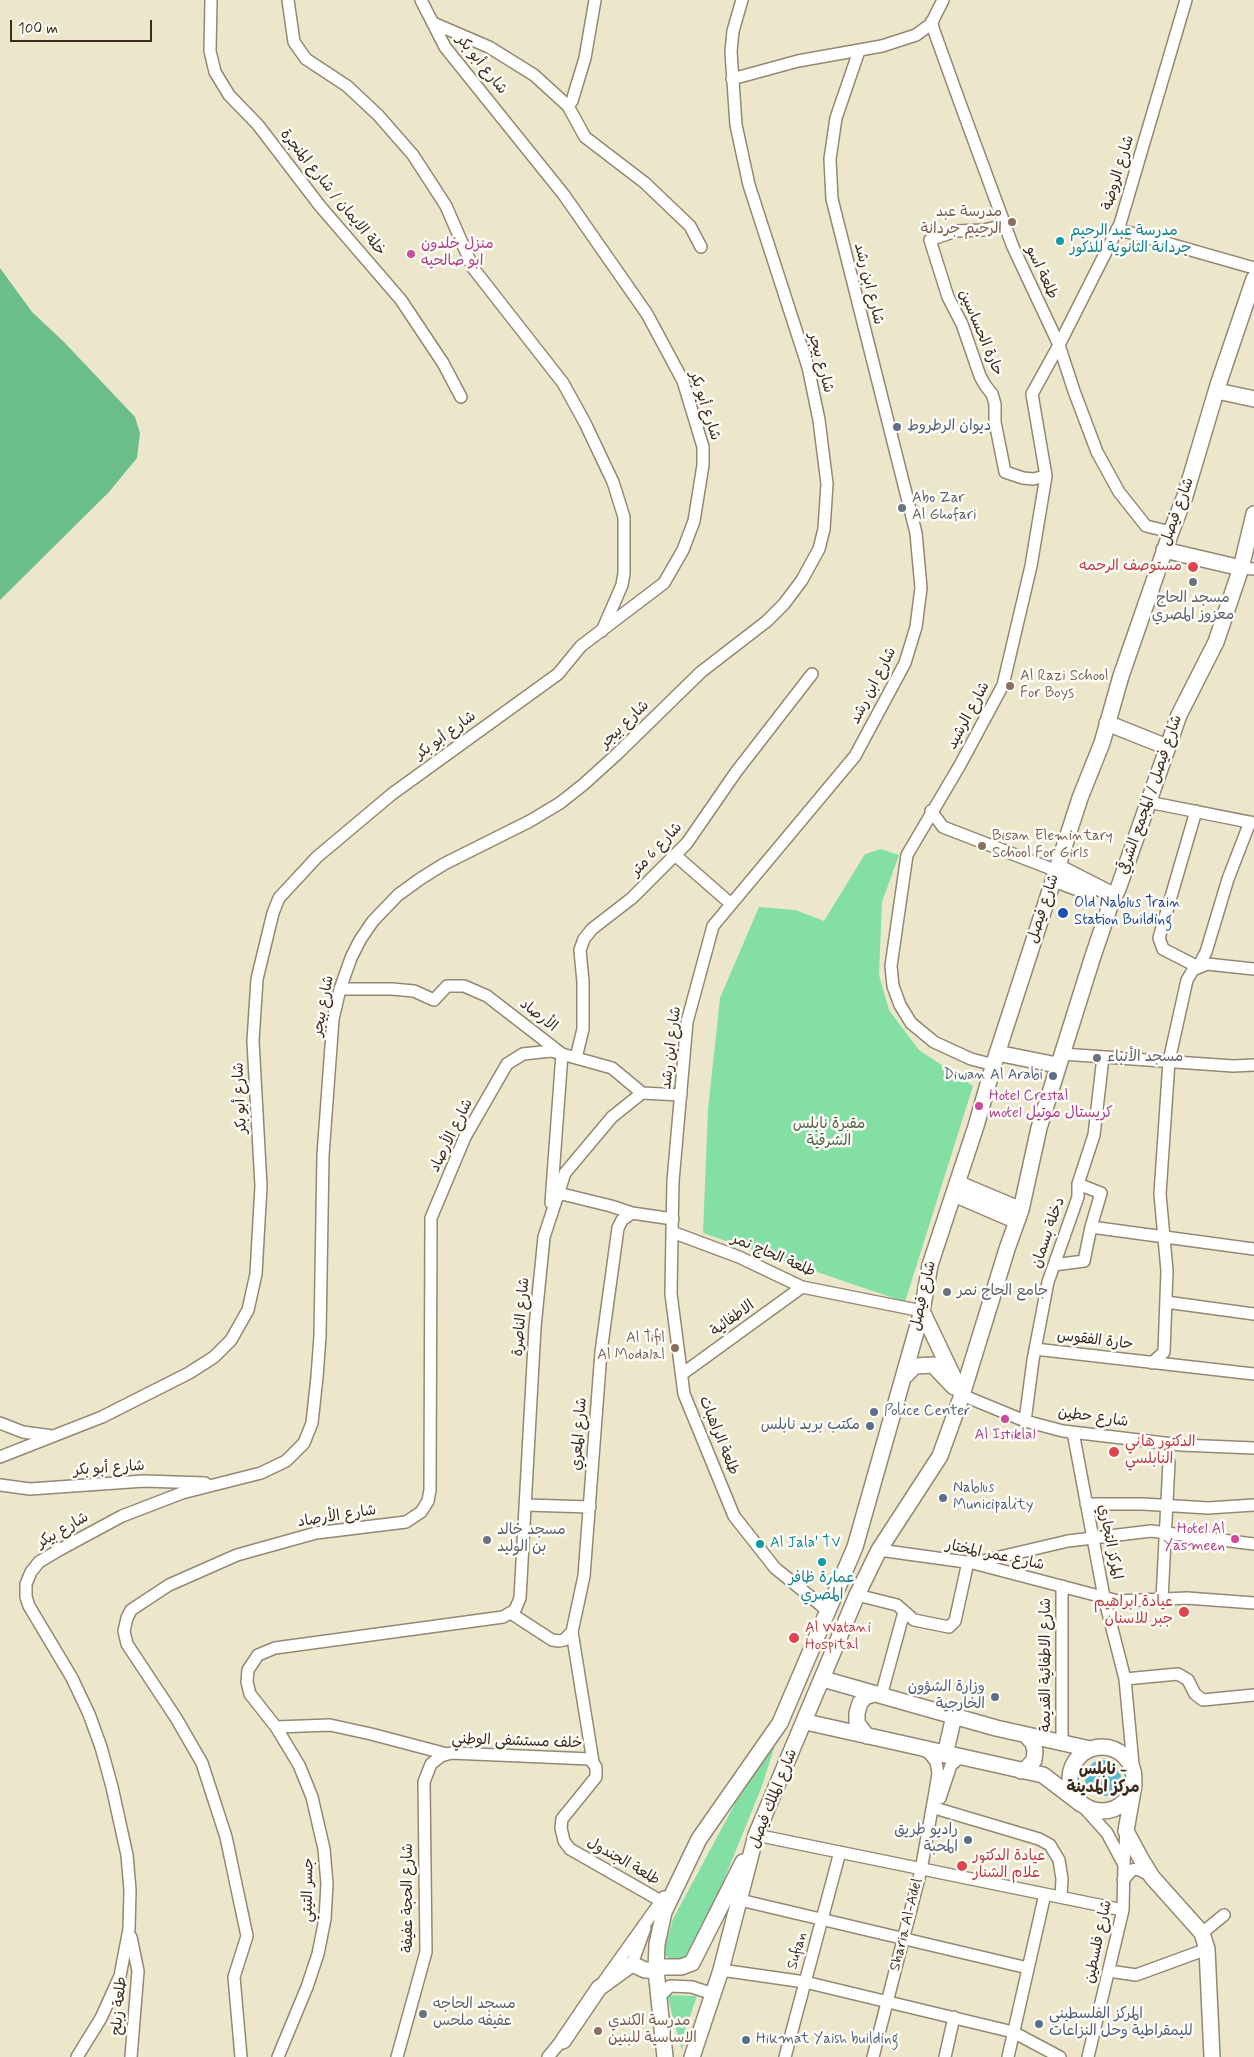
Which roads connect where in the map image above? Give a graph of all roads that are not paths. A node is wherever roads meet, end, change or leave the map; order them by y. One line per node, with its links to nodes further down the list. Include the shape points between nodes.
1 (211, 0): 20 (street, خلة الايمان / شارع المنجرة, via 210,51 215,72 229,95 258,125 320,206 401,300 443,363)
2 (288, 0): 27 (street, via 294,42 306,58 347,86 372,109 412,155 446,206 473,268 563,383 585,423 613,482 624,517 622,585)
3 (421, 0): 9 (street, شارع أبو بكر)
4 (595, 0): 12 (street, via 585,58)
5 (742, 0): 11 (street, شارع بيجر, via 734,31)
6 (943, 0): 8 (street)
7 (1186, 0): 14 (street, شارع الروضة)
8 (932, 21): 10 (street, via 916,35); 13 (street, طلعة اسو)
9 (433, 23): 12 (street, via 489,47 534,75); 27 (street, شارع أبو بكر, via 445,47 564,195 647,314 683,381 703,447 695,515 677,563 664,583)
10 (859, 51): 11 (street, via 798,61); 38 (street, شارع ابن رشد, via 836,118 830,159 832,199 916,533 921,588 916,627 905,663 855,756)
11 (732, 79): 41 (street, شارع بيجر, via 736,125 749,185 805,358 819,420 827,484 824,529 819,549 784,604 701,672 584,784 530,821 444,864 398,895 360,940)
12 (568, 106): 15 (street, via 584,137 645,183 690,226)
13 (1005, 225): 18 (street, طلعة اسو); 22 (street, حارة الحساسين, via 956,231 930,240 948,297 962,324 980,376 992,394 1006,472 1033,480)
14 (1117, 229): 16 (street); 18 (street, شارع الروضة)
15 (701, 247)
16 (1254, 268)
17 (1254, 278): 19 (main road, شارع فيصل)
18 (1059, 345): 22 (street, شارع الرشيد, via 1032,394); 24 (street, طلعة اسو, via 1097,452 1119,492 1146,526)
19 (1217, 391): 21 (main road); 24 (main road, شارع فيصل)
20 (461, 398)
21 (1254, 399)
22 (1046, 476): 32 (street, شارع الرشيد, via 1031,566 1003,685)
23 (1254, 514): 26 (main road, شارع فيصل / المجمع الشرقي)
24 (1171, 532): 25 (main road, شارع فيصل)
25 (1164, 550): 26 (main road); 29 (main road, شارع فيصل)
26 (1247, 569): 30 (main road, شارع فيصل / المجمع الشرقي)
27 (602, 631): 77 (street, شارع أبو بكر, via 581,646 558,674 392,794 317,857 279,898 257,979 253,1041 261,1186 256,1274 248,1310 231,1340 205,1364 102,1416)
28 (812, 674): 35 (street, شارع 6 متر)
29 (1107, 724): 30 (main road); 36 (main road, شارع فيصل)
30 (1167, 747): 31 (main road, شارع فيصل / المجمع الشرقي)
31 (1148, 802): 33 (street); 37 (main road, شارع فيصل / المجمع الشرقي)
32 (931, 811): 36 (street, via 944,827); 45 (street, شارع الرشيد, via 906,855 891,966 893,986 900,1006 918,1030 934,1042 971,1059)
33 (1196, 811): 34 (street); 39 (street, via 1159,938 1165,950)
34 (1252, 822): 39 (street, via 1228,879 1206,952)
35 (676, 855): 38 (street); 44 (street, شارع 6 متر, via 584,939 580,950 584,982 583,1029)
36 (1056, 872): 37 (main road); 45 (main road, شارع فيصل)
37 (1113, 899): 46 (main road, شارع فيصل / المجمع الشرقي)
38 (731, 904): 50 (street, شارع ابن رشد, via 713,926 690,1012)
39 (1198, 966): 40 (street); 47 (street, via 1187,980)
40 (1254, 968)
41 (340, 989): 42 (street, الأرصاد, via 414,991 434,1000 447,986 464,986 486,996); 67 (street, شارع بيجر, via 325,1113)
42 (562, 1054): 44 (street, شارع الأرصاد); 57 (street, الأرصاد); 160 (street, شارع الأرصاد, via 551,1051 523,1054 507,1064 465,1137 431,1218 430,1490 422,1512 406,1522 316,1533 237,1555 169,1585 131,1610 127,1618 124,1631 127,1644 202,1763 226,1836 247,1936 234,1977)
43 (1103, 1057): 46 (street); 47 (street); 51 (street, دخلة بسمان, via 1094,1135)
44 (576, 1058): 49 (street, شارع الأرصاد, via 612,1068)
45 (996, 1059): 46 (main road); 52 (main road, شارع فيصل)
46 (1060, 1059): 55 (main road, شارع فيصل / المجمع الشرقي, via 1038,1128)
47 (1169, 1061): 48 (street); 60 (street, via 1160,1194)
48 (1254, 1065)
49 (642, 1093): 50 (street); 53 (street, شارع الناصرة, via 612,1116 565,1172)
50 (681, 1095): 56 (street, شارع ابن رشد)
51 (1078, 1184): 58 (street, via 1101,1193); 62 (street, دخلة بسمان, via 1078,1197)
52 (956, 1188): 55 (main road); 65 (main road, شارع فيصل, via 930,1264)
53 (558, 1193): 54 (street); 57 (street, شارع الناصرة)
54 (632, 1213): 56 (street); 87 (street, شارع المعري, via 622,1220 617,1237 601,1352)
55 (1019, 1215): 73 (main road, شارع فيصل / المجمع الشرقي)
56 (673, 1219): 59 (street, شارع ابن رشد)
57 (549, 1222): 84 (street, شارع الناصرة, via 544,1237 535,1327)
58 (1091, 1227): 60 (street); 62 (street, via 1084,1261)
59 (672, 1232): 63 (street, طلعة الحاج نمر, via 739,1257); 70 (street, طلعة الراهبات, via 671,1294)
60 (1165, 1237): 61 (street); 64 (street)
61 (1254, 1249)
62 (1054, 1265): 68 (street, دخلة بسمان)
63 (802, 1287): 65 (street, طلعة الحاج نمر); 70 (street, الاطفائية)
64 (1166, 1302): 66 (street); 69 (street, via 1164,1352)
65 (922, 1311): 72 (main road, شارع فيصل); 73 (main road)
66 (1254, 1314)
67 (320, 1336): 81 (street, شارع بيكر, via 312,1423 304,1443 280,1465)
68 (1035, 1350): 69 (street, حارة الفقوس); 74 (street, دخلة بسمان)
69 (1152, 1363): 71 (street, حارة الفقوس)
70 (682, 1374): 98 (street, طلعة الراهبات, via 684,1394 734,1516 775,1568)
71 (1254, 1374)
72 (903, 1378): 73 (main road, via 915,1366 933,1365); 98 (main road, شارع فيصل, via 855,1547)
73 (962, 1395): 74 (street, شارع حطين); 91 (main road, شارع الملك فيصل, via 940,1456)
74 (1025, 1421): 76 (street, شارع حطين)
75 (0, 1423): 77 (street, via 23,1432)
76 (1073, 1432): 78 (street, شارع حطين, via 1180,1445); 83 (street, المركز التجاري)
77 (53, 1436): 79 (street, شارع أبو بكر)
78 (1254, 1448)
79 (0, 1457)
80 (1169, 1462): 86 (street)
81 (220, 1484): 82 (street, شارع أبو بكر, via 144,1481 30,1489); 141 (street, شارع بيكر, via 154,1503 90,1532 40,1562 26,1584 29,1606 72,1678 101,1747 127,1855)
82 (0, 1485)
83 (1086, 1504): 86 (street); 89 (street, المركز التجاري)
84 (526, 1505): 87 (street); 100 (street, شارع الناصرة, via 520,1598)
85 (1254, 1505): 86 (street)
86 (1167, 1506): 88 (street)
87 (590, 1507): 101 (street, شارع المعري, via 584,1576)
88 (1166, 1533): 89 (street, via 1150,1531); 90 (street); 96 (street)
89 (1093, 1538): 92 (street); 95 (street, المركز التجاري)
90 (1254, 1544)
91 (879, 1550): 92 (street, شارع عمر المختار); 94 (main road, شارع الملك فيصل)
92 (971, 1563): 93 (street, شارع عمر المختار); 99 (street, via 954,1621 948,1626 914,1620)
93 (1062, 1586): 95 (street, شارع عمر المختار); 111 (street, شارع الاطفائية القديمة)
94 (857, 1595): 99 (street, via 896,1605); 102 (main road, شارع الملك فيصل)
95 (1104, 1597): 96 (street, شارع عمر المختار, via 1118,1601); 103 (street, المركز التجاري)
96 (1162, 1599): 97 (street, شارع عمر المختار)
97 (1254, 1604)
98 (828, 1611): 130 (main road, via 780,1723 699,1839)
99 (904, 1612): 104 (street)
100 (512, 1614): 101 (street, via 552,1640 564,1640); 108 (street, جسر التيتي, via 263,1652 251,1665 247,1682 250,1694)
101 (572, 1632): 117 (street)
102 (823, 1679): 104 (main road); 107 (main road, شارع الملك فيصل)
103 (1125, 1679): 105 (street, via 1178,1674 1188,1680 1195,1694 1203,1700); 119 (street, المركز التجاري)
104 (878, 1695): 106 (main road); 110 (main road, via 865,1697 857,1713 858,1723)
105 (1254, 1695)
106 (954, 1716): 109 (main road); 115 (main road)
107 (806, 1722): 110 (main road); 125 (main road, شارع الملك فيصل)
108 (276, 1726): 114 (street, via 330,1725); 161 (street, جسر التيتي, via 299,1765 312,1797 324,1848 327,1884 318,1954)
109 (1026, 1735): 111 (main road); 118 (main road, via 1035,1751 1034,1760)
110 (867, 1736): 112 (main road)
111 (1062, 1743): 113 (main road)
112 (921, 1749): 115 (main road); 120 (street, via 936,1762)
113 (1090, 1749): 119 (main road, via 1109,1748 1118,1752 1131,1766); 121 (main road, via 1074,1762 1070,1772 1072,1792)
114 (447, 1754): 117 (street, خلف مستشفى الوطني, via 586,1758); 123 (street, خلف مستشفى الوطني, via 431,1764 425,1775)
115 (945, 1755): 116 (main road)
116 (962, 1758): 118 (main road); 120 (street, via 951,1765)
117 (593, 1762): 126 (street, خلف مستشفى الوطني, via 596,1777 561,1823 562,1837)
118 (1021, 1771): 121 (main road, via 1043,1776)
119 (1134, 1780): 121 (main road, via 1130,1795 1116,1809 1096,1812); 124 (main road)
120 (938, 1793): 122 (street, Sharia Al-Adel); 129 (street, Sharia Al-Adel)
121 (1081, 1804): 128 (street, via 1107,1833)
122 (938, 1809): 129 (street, Sharia Al-Adel); 134 (street, via 1050,1845 1059,1860)
123 (424, 1825): 162 (street, شارع الحجة عفيفة, via 426,1952)
124 (1126, 1831): 128 (street, شارع فلسطين); 131 (main road)
125 (756, 1835): 127 (street); 135 (main road, شارع الملك فيصل); 147 (main road, via 696,1958 687,1966)
126 (570, 1849): 136 (street, طلعة الجندول)
127 (840, 1852): 129 (street); 140 (street, Sufian)
128 (1124, 1863): 132 (street, شارع فلسطين)
129 (924, 1870): 133 (street); 143 (street, Sharia Al-Adel)
130 (682, 1875): 136 (street); 147 (main road, via 664,1912 657,1944)
131 (1152, 1877): 132 (street, via 1138,1869 1132,1870); 142 (main road)
132 (1123, 1880): 137 (street, شارع فلسطين)
133 (1045, 1894): 134 (street); 146 (street)
134 (1060, 1897): 137 (street)
135 (740, 1900): 140 (street); 148 (main road, شارع الملك فيصل)
136 (661, 1901): 138 (street)
137 (1123, 1910): 149 (street, شارع فلسطين)
138 (651, 1913): 145 (street); 157 (street)
139 (1224, 1914): 142 (street)
140 (823, 1919): 143 (street); 150 (street, Sufian)
141 (129, 1929): 158 (street, via 125,1956 112,1997); 159 (street, طلعة زبلح, via 138,1971)
142 (1202, 1933): 144 (main road)
143 (907, 1939): 146 (street); 153 (street, Sharia Al-Adel)
144 (1207, 1949): 149 (street, via 1136,1975); 175 (main road)
145 (632, 1964): 147 (main road, via 644,1970); 157 (main road, via 599,1988)
146 (1028, 1968): 156 (street)
147 (656, 1970): 152 (main road)
148 (721, 1970): 150 (street); 151 (main road, شارع الملك فيصل)
149 (1109, 1971): 174 (street, شارع فلسطين)
150 (805, 1982): 153 (street); 168 (street, Sufian)
151 (713, 1994): 152 (street, via 692,1987 670,1986); 167 (main road, شارع الملك فيصل)
152 (659, 1997): 155 (main road)
153 (891, 2002): 154 (street); 169 (street, Sharia Al-Adel); 170 (street, Sharia Al-Adel)
154 (954, 2018): 156 (street); 171 (street)
155 (662, 2029): 165 (main road); 166 (street)
156 (1014, 2032): 172 (street); 173 (street)
157 (563, 2041): 163 (street); 164 (street)
158 (77, 2057)
159 (131, 2057)
160 (241, 2057)
161 (278, 2057)
162 (397, 2057)
163 (548, 2057)
164 (559, 2057)
165 (665, 2057)
166 (671, 2057)
167 (692, 2057)
168 (785, 2057)
169 (873, 2057)
170 (880, 2057)
171 (945, 2057)
172 (1008, 2057)
173 (1060, 2057)
174 (1088, 2057)
175 (1212, 2057)

